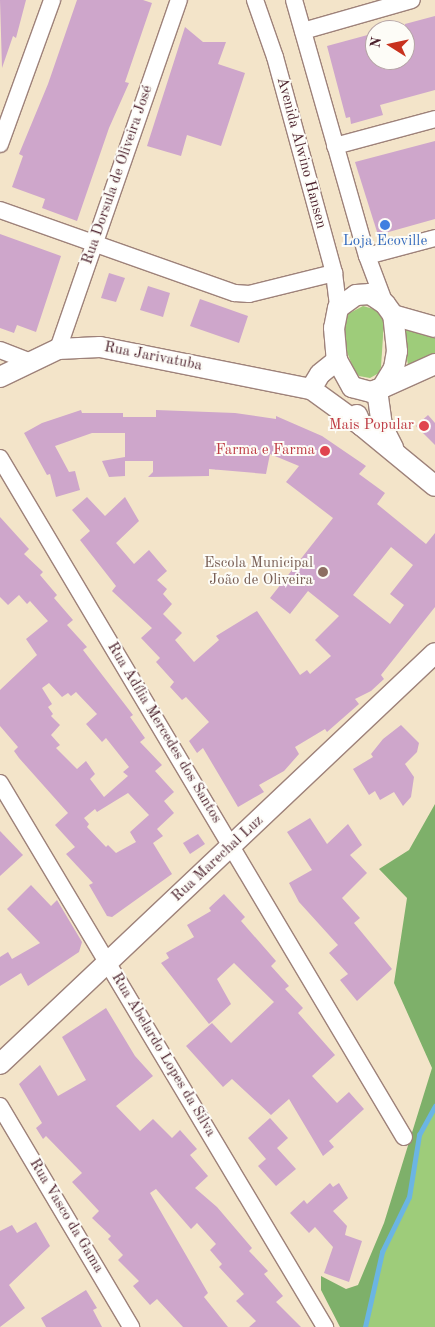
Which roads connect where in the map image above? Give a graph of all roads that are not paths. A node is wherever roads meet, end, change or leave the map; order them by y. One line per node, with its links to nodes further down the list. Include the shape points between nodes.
1 (52, 0): 8 (street)
2 (179, 0): 12 (street, Rua Dorsula de Oliveira José)
3 (255, 0): 14 (street, Avenida Alwino Hansen, via 275,57)
4 (294, 0): 6 (street)
5 (412, 0): 6 (street)
6 (303, 31): 9 (street)
7 (435, 119): 9 (street)
8 (0, 144)
9 (335, 146): 13 (street)
10 (0, 210): 12 (street)
11 (435, 238): 13 (street)
12 (94, 244): 14 (street, via 235,294 249,294); 18 (street, Rua Dorsula de Oliveira José)
13 (366, 256): 16 (street)
14 (334, 273): 15 (street, Avenida Alwino Hansen)
15 (338, 308): 16 (main road, via 356,295 370,294); 22 (main road, via 334,328)
16 (389, 309): 17 (main road); 24 (main road, via 397,351 394,368)
17 (435, 327)
18 (58, 349): 20 (main road, Rua Jarivatuba); 25 (main road, Rua Jarivatuba, via 78,346 122,350)
19 (0, 350): 20 (street)
20 (29, 360): 23 (main road, Rua Jarivatuba)
21 (435, 364): 24 (main road, Rua Jarivatuba)
22 (339, 367): 24 (main road); 25 (main road, via 320,374)
23 (0, 377)
24 (367, 391): 25 (main road, Rua Jarivatuba); 26 (main road); 27 (main road)
25 (318, 395): 26 (main road)
26 (362, 426): 27 (main road)
27 (398, 456): 29 (main road)
28 (0, 458): 32 (street, Rua Adília Mercedes dos Santos)
29 (435, 486)
30 (435, 653): 32 (main road, Rua Marechal Luz)
31 (0, 783): 33 (street, Rua Abelardo Lopes da Silva)
32 (231, 846): 33 (main road, Rua Marechal Luz); 36 (street, Rua Adília Mercedes dos Santos)
33 (108, 962): 34 (main road, Rua Marechal Luz); 38 (street, Rua Abelardo Lopes da Silva)
34 (0, 1064)
35 (0, 1106): 37 (street, Rua Vasco da Gama)
36 (404, 1137)
37 (131, 1327)
38 (325, 1327)

